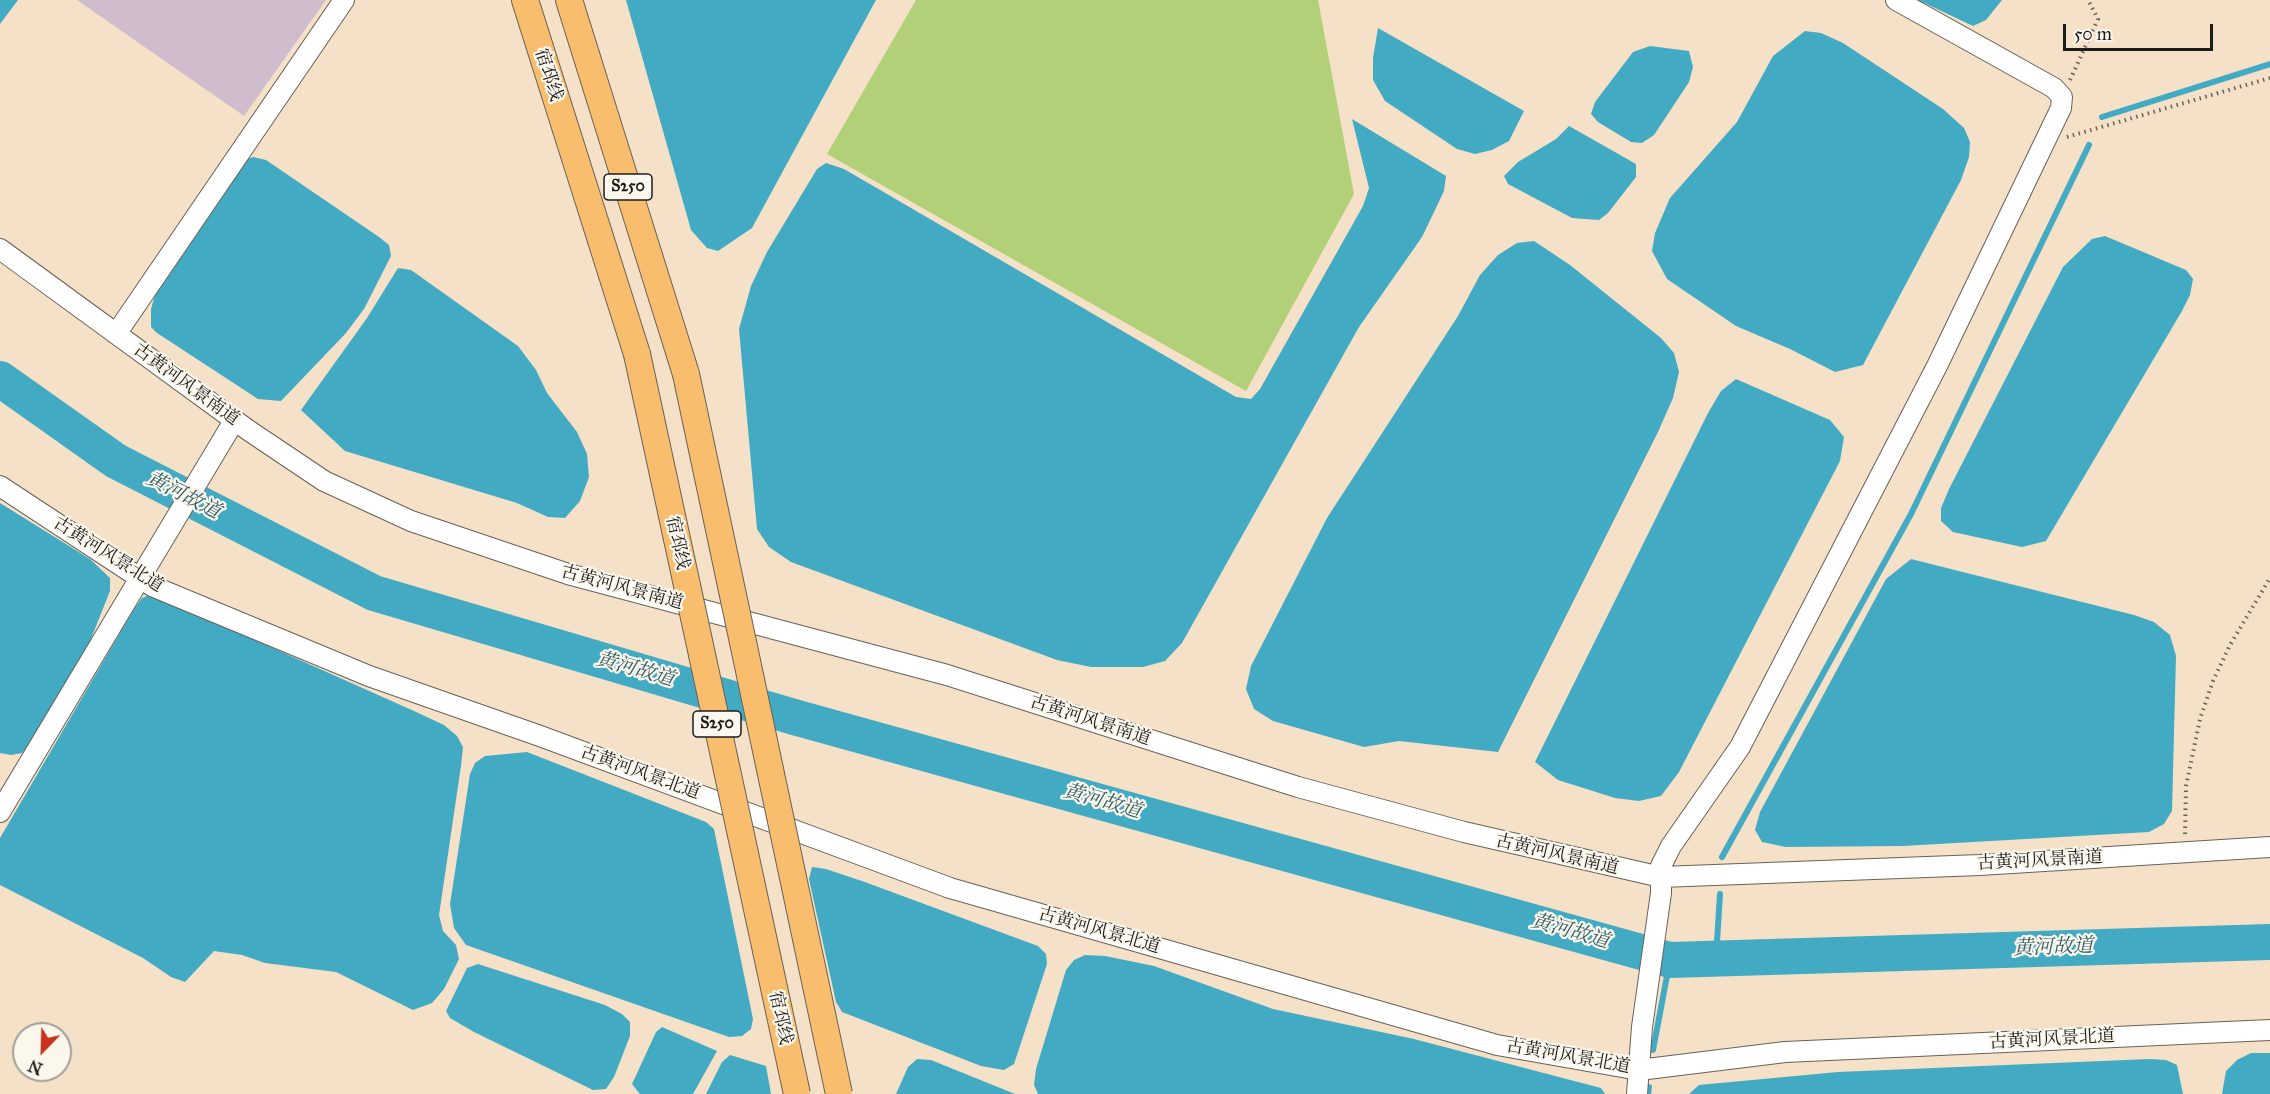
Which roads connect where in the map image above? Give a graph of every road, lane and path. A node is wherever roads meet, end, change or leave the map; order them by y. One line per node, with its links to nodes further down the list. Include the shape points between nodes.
1 (344, 0): 10 (street)
2 (525, 0): 21 (main road, 宿邳线 / S250, bridge, via 637,354)
3 (569, 0): 22 (main road, S250, bridge, via 686,374)
4 (1896, 0): 7 (street, via 2054,88)
5 (2088, 0): 7 (path, via 2098,19)
6 (2270, 78): 8 (path)
7 (2062, 97): 8 (street, via 2061,108)
8 (2044, 144): 18 (street, via 1937,366 1740,747 1671,846 1661,866)
9 (0, 249): 10 (street, 古黄河风景南道)
10 (116, 334): 11 (street, 古黄河风景南道)
11 (230, 427): 13 (street); 18 (street, 古黄河风景南道, via 324,481 411,521 568,574 947,675 1298,787)
12 (0, 486): 13 (street, 古黄河风景北道)
13 (145, 570): 15 (street); 20 (street, 古黄河风景北道, via 152,586 369,676 950,888 1497,1044)
14 (2270, 578): 17 (path, via 2226,654 2200,719 2186,786)
15 (0, 812)
16 (2270, 847): 17 (street, 古黄河风景南道)
17 (2184, 853): 18 (street, 古黄河风景南道)
18 (1661, 885): 20 (street)
19 (2270, 1030): 20 (street, 古黄河风景北道, via 1785,1052)
20 (1639, 1070): 23 (street)
21 (796, 1094)
22 (839, 1094)
23 (1637, 1094)

